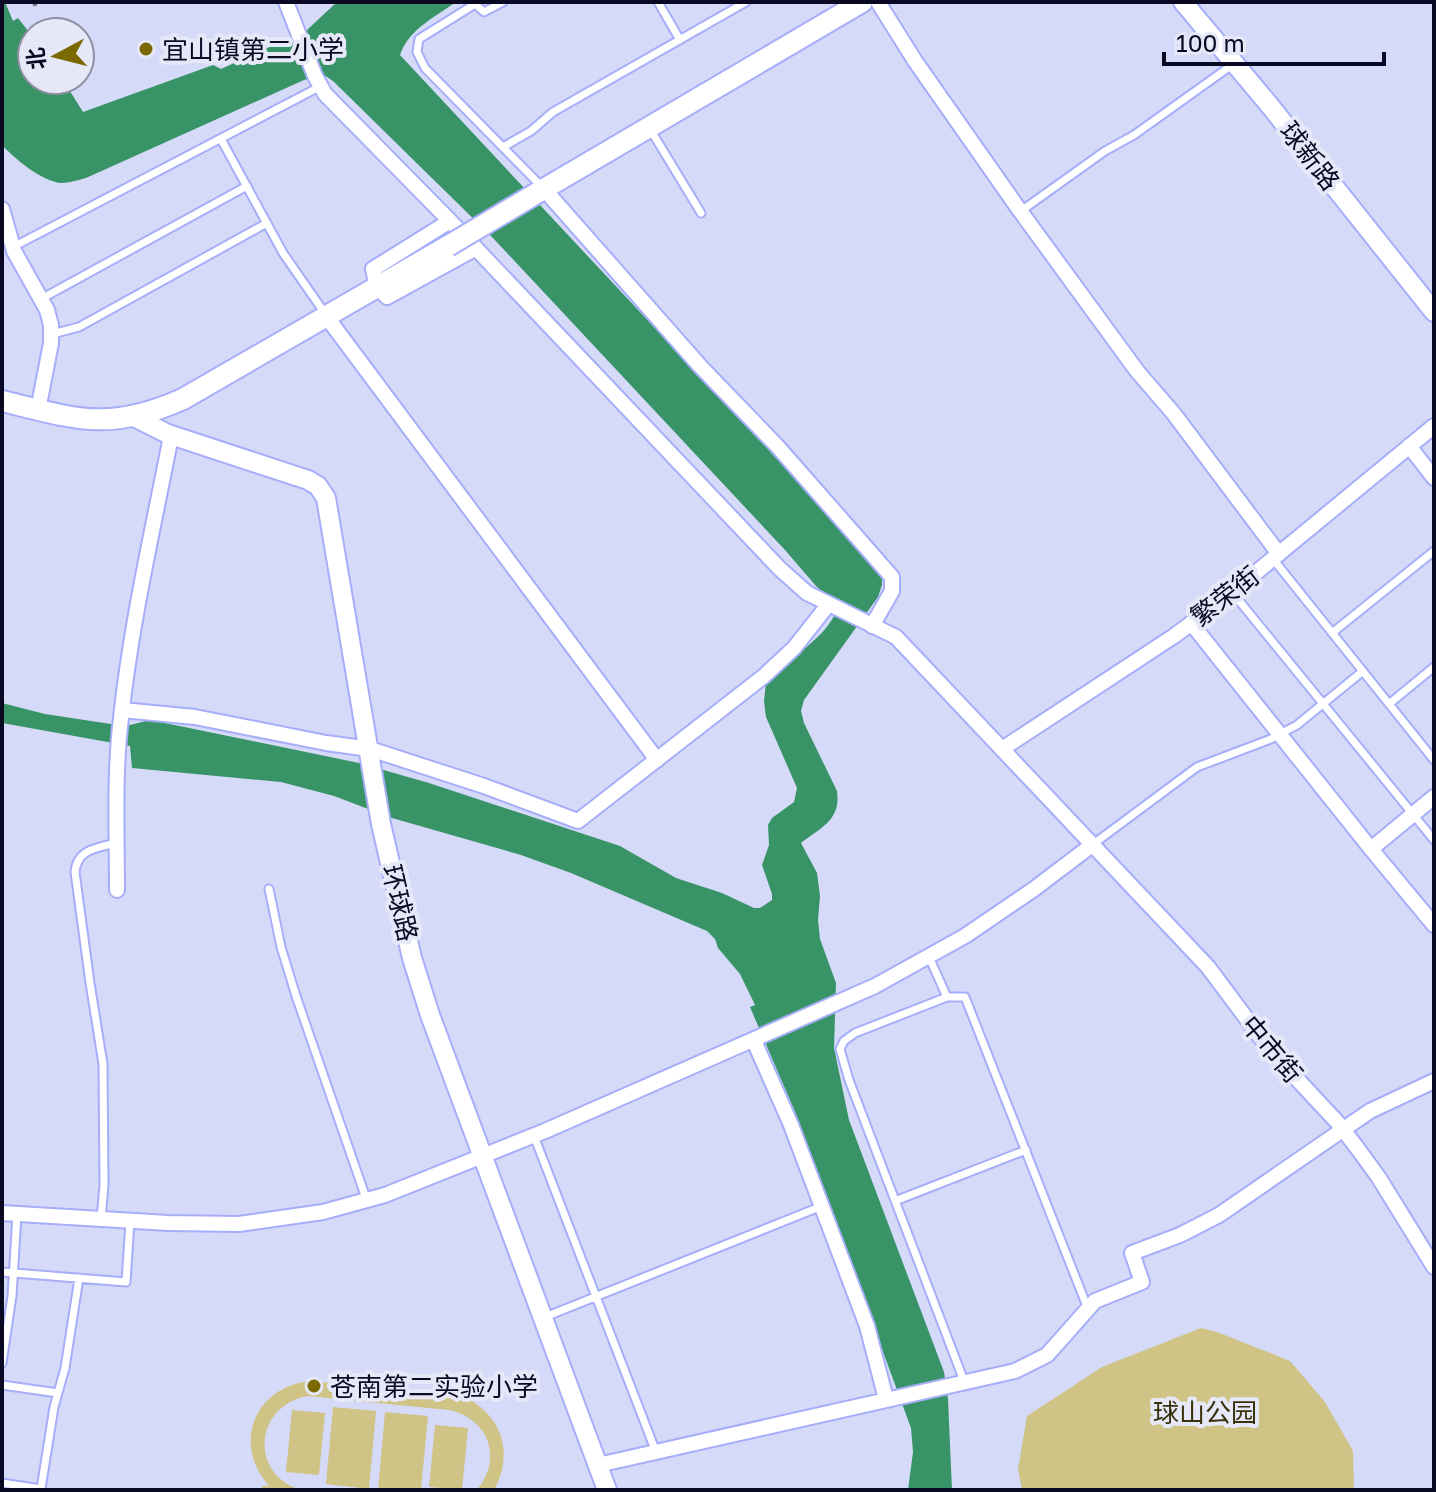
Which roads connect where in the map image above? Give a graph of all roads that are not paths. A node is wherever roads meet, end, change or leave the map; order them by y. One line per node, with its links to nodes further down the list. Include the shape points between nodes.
1 (286, 2): 10 (street, 中市街)
2 (503, 2): 13 (lane, via 484,12 475,4 419,39 417,52 425,68)
3 (658, 2): 8 (lane)
4 (746, 2): 8 (lane)
5 (862, 2): 11 (main road)
6 (878, 2): 17 (street)
7 (1183, 2): 9 (street, 球新路)
8 (680, 40): 13 (lane, via 553,112)
9 (1234, 63): 17 (lane); 25 (street, 球新路)
10 (318, 81): 12 (lane); 19 (street, 中市街)
11 (649, 127): 15 (main road); 18 (lane)
12 (221, 139): 14 (lane); 21 (lane)
13 (503, 147): 15 (lane)
14 (247, 186): 20 (lane); 24 (lane)
15 (541, 191): 23 (main road, bridge); 40 (street, via 892,577 892,591)
16 (2, 209): 21 (street)
17 (1021, 211): 36 (street)
18 (701, 213)
19 (450, 221): 22 (street, 中市街); 23 (street, via 373,269)
20 (267, 223): 26 (lane); 27 (lane, via 79,327)
21 (13, 247): 24 (street)
22 (476, 248): 23 (street, via 387,297); 38 (street, 中市街, via 780,569)
23 (377, 287): 26 (main road)
24 (41, 299): 27 (street)
25 (1434, 312)
26 (326, 316): 30 (main road, via 183,399); 50 (street)
27 (52, 334): 29 (street)
28 (2, 401): 29 (main road)
29 (38, 410): 30 (main road, via 89,420)
30 (134, 417): 32 (street, 环球路)
31 (1434, 426): 33 (street, 繁荣街)
32 (171, 436): 46 (street); 49 (street, 环球路, via 308,480 322,490 329,506)
33 (1409, 446): 34 (street); 36 (street, 繁荣街)
34 (1434, 478)
35 (1434, 551): 41 (lane)
36 (1276, 556): 37 (street, 繁荣街); 41 (lane)
37 (1232, 592): 39 (street, 繁荣街); 44 (lane)
38 (831, 606): 40 (street, 中市街); 50 (street, via 764,676)
39 (1191, 623): 47 (street); 48 (street, 繁荣街)
40 (869, 624): 48 (street, 中市街, via 896,637)
41 (1332, 633): 43 (lane)
42 (1434, 667): 45 (lane)
43 (1363, 671): 44 (lane); 45 (lane)
44 (1323, 703): 47 (lane); 53 (lane)
45 (1389, 704): 51 (lane)
46 (121, 715): 49 (street, via 195,717); 55 (street)
47 (1279, 734): 56 (lane, via 1197,767); 57 (street)
48 (1002, 749): 56 (street, 中市街)
49 (370, 753): 50 (street, via 484,786 578,821); 68 (street, 环球路, via 412,958)
50 (657, 760)
51 (1434, 760)
52 (1434, 797): 53 (street)
53 (1413, 814): 54 (lane); 57 (street)
54 (1434, 840)
55 (117, 843): 59 (street); 73 (lane, via 85,852 75,872 103,1064)
56 (1092, 845): 61 (street); 65 (street, 中市街, via 1208,967 1270,1050)
57 (1371, 849): 60 (street)
58 (269, 889): 69 (lane, via 296,996)
59 (117, 890)
60 (1434, 925)
61 (929, 957): 62 (lane); 63 (street)
62 (947, 997): 67 (lane, via 965,997); 70 (lane, via 855,1033 841,1046)
63 (755, 1040): 66 (street); 71 (street)
64 (1434, 1081): 65 (street)
65 (1343, 1130): 75 (street, 中市街); 80 (street, via 1219,1215 1132,1253 1142,1282 1095,1301)
66 (534, 1136): 68 (street); 79 (lane)
67 (1026, 1150): 70 (lane); 80 (lane)
68 (482, 1156): 69 (street); 81 (street, 环球路)
69 (367, 1201): 74 (street, via 239,1224)
70 (895, 1201): 83 (lane)
71 (822, 1206): 79 (lane); 86 (street)
72 (10, 1213): 73 (street); 77 (lane)
73 (101, 1219): 74 (street)
74 (130, 1221): 78 (lane, via 126,1282)
75 (1434, 1267)
76 (2, 1272): 77 (lane)
77 (12, 1273): 78 (lane); 82 (lane)
78 (79, 1278): 85 (lane)
79 (596, 1297): 81 (lane); 87 (lane)
80 (1088, 1309): 83 (street, via 1036,1362)
81 (543, 1318): 88 (street, 环球路)
82 (2, 1363)
83 (957, 1383): 86 (street)
84 (2, 1385): 85 (lane)
85 (58, 1393): 89 (lane, via 41,1489)
86 (890, 1398): 87 (street)
87 (656, 1452): 88 (street)
88 (598, 1465): 90 (street, 环球路)
89 (2, 1483)
90 (607, 1490)

